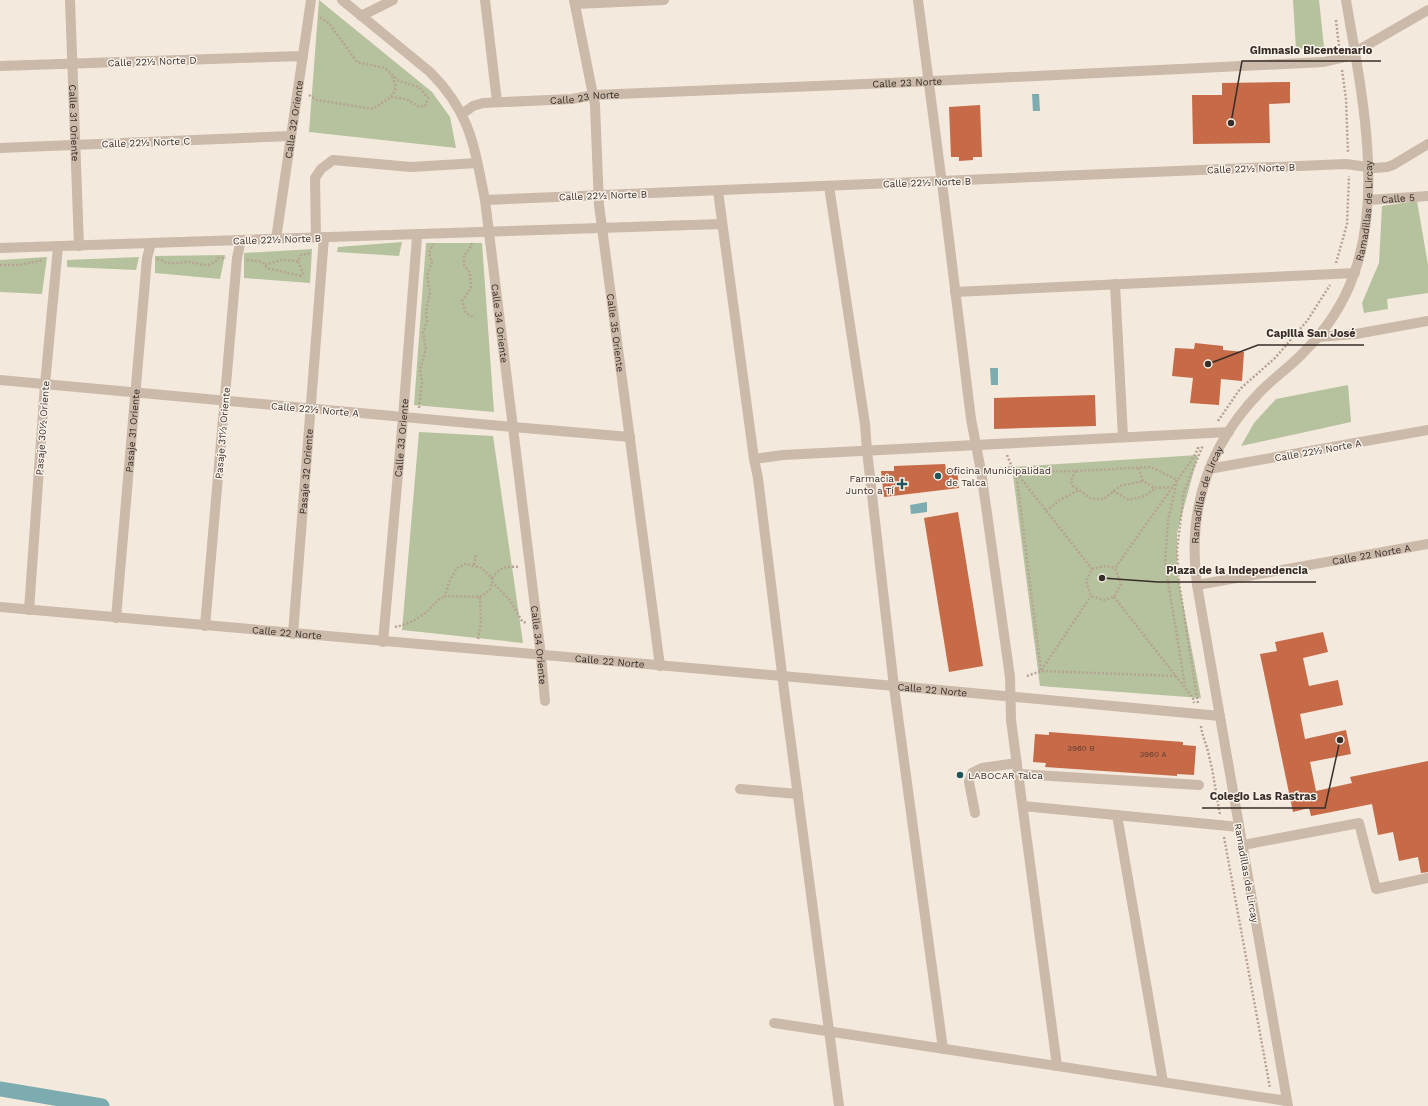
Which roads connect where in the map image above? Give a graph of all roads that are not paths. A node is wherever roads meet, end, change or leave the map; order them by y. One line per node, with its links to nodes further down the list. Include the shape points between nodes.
1 (70, 0): 14 (street, Calle 31 Oriente)
2 (311, 0): 13 (street, Calle 32 Oriente)
3 (342, 0): 11 (street, Calle 34 Oriente)
4 (393, 0): 11 (street)
5 (485, 0): 18 (street)
6 (664, 0): 9 (street)
7 (918, 0): 16 (street)
8 (1346, 0): 12 (street, Ramadillas de Lircay)
9 (574, 2): 17 (street, Calle 35 Oriente)
10 (1428, 10): 12 (street, Calle 23 Norte)
11 (361, 16): 19 (street, Calle 34 Oriente, via 430,72)
12 (1355, 52): 16 (street, Calle 23 Norte, via 1341,58 1314,63); 25 (street, Ramadillas de Lircay)
13 (303, 56): 14 (street, Calle 22½ Norte D); 20 (street, Calle 32 Oriente)
14 (73, 64): 15 (street, Calle 22½ Norte D); 22 (street, Calle 31 Oriente)
15 (0, 66)
16 (929, 81): 17 (street, Calle 23 Norte); 26 (street)
17 (594, 95): 18 (street, Calle 23 Norte, via 572,99); 29 (street, Calle 35 Oriente)
18 (496, 102): 19 (street, Calle 23 Norte, via 478,104)
19 (462, 114): 24 (street, Calle 34 Oriente, via 469,130)
20 (291, 136): 22 (street, Calle 22½ Norte C); 38 (street, Calle 32 Oriente)
21 (1428, 144): 25 (street, Calle 22½ Norte B, via 1393,165 1381,168)
22 (76, 145): 23 (street, Calle 22½ Norte C); 42 (street, Calle 31 Oriente)
23 (0, 148)
24 (477, 163): 31 (street, Calle 34 Oriente); 37 (street, Pasaje 32 Oriente, via 404,167 333,160 321,169 315,178)
25 (1369, 166): 26 (street, Calle 22½ Norte B, via 1348,164); 32 (street, Ramadillas de Lircay)
26 (942, 181): 27 (street, Calle 22½ Norte B); 46 (street)
27 (829, 186): 28 (street, Calle 22½ Norte B); 61 (street)
28 (718, 190): 29 (street, Calle 22½ Norte B); 33 (street)
29 (599, 195): 31 (street, Calle 22½ Norte B); 34 (street, Calle 35 Oriente)
30 (1428, 196): 32 (street, Calle 5)
31 (485, 200): 35 (street, Calle 34 Oriente)
32 (1368, 200): 44 (street, Ramadillas de Lircay, via 1364,236)
33 (722, 224): 34 (street, Calle 22½ Norte B); 62 (street)
34 (602, 228): 35 (street, Calle 22½ Norte B); 58 (street, Calle 35 Oriente)
35 (489, 232): 36 (street, Calle 22½ Norte B); 55 (street, Calle 34 Oriente)
36 (418, 235): 37 (street, Calle 22½ Norte B); 54 (street, Calle 33 Oriente)
37 (320, 238): 38 (street, Calle 22½ Norte B); 53 (street, Pasaje 32 Oriente, via 323,254)
38 (276, 239): 39 (street, Calle 22½ Norte B)
39 (241, 240): 40 (street, Calle 22½ Norte B); 52 (street, Pasaje 31½ Oriente, via 237,258)
40 (151, 243): 42 (street, Calle 22½ Norte B); 51 (street, Pasaje 31 Oriente, via 147,258)
41 (58, 246): 42 (street, Calle 22½ Norte B); 43 (street, Calle 22½ Norte B); 50 (street, Pasaje 30½ Oriente)
42 (79, 246)
43 (0, 248)
44 (1355, 273): 45 (street); 48 (street, Ramadillas de Lircay, via 1339,306)
45 (1115, 284): 46 (street); 59 (street)
46 (956, 292): 60 (street)
47 (1428, 321): 48 (street, via 1356,334)
48 (1318, 337): 57 (street, Ramadillas de Lircay, via 1261,390)
49 (0, 380): 50 (street, Calle 22½ Norte A)
50 (45, 384): 51 (street, Calle 22½ Norte A); 67 (street, Pasaje 30½ Oriente)
51 (136, 392): 52 (street, Calle 22½ Norte A); 68 (street, Pasaje 31 Oriente)
52 (225, 401): 53 (street, Calle 22½ Norte A); 69 (street, Pasaje 31½ Oriente)
53 (311, 409): 54 (street, Calle 22½ Norte A); 70 (street, Pasaje 32 Oriente)
54 (403, 417): 55 (street, Calle 22½ Norte A); 71 (street, Calle 33 Oriente)
55 (513, 428): 58 (street, Calle 22½ Norte A); 72 (street, Calle 34 Oriente)
56 (1428, 430): 63 (street, Calle 22½ Norte A)
57 (1229, 432): 59 (street); 63 (street, Ramadillas de Lircay)
58 (630, 437): 73 (street, Calle 35 Oriente)
59 (1123, 437): 60 (street)
60 (976, 445): 61 (street); 76 (street)
61 (867, 451): 62 (street); 75 (street)
62 (754, 459): 74 (street)
63 (1209, 469): 65 (street, Ramadillas de Lircay, via 1200,499 1195,532)
64 (1428, 544): 65 (street, Calle 22 Norte A)
65 (1197, 585): 78 (street, Ramadillas de Lircay)
66 (0, 608): 67 (street, Calle 22 Norte)
67 (29, 610): 68 (street, Calle 22 Norte)
68 (116, 618): 69 (street, Calle 22 Norte)
69 (205, 626): 70 (street, Calle 22 Norte)
70 (293, 634): 71 (street, Calle 22 Norte)
71 (383, 642): 72 (street, Calle 22 Norte)
72 (542, 656): 73 (street, Calle 22 Norte); 77 (street, Calle 34 Oriente)
73 (660, 666): 74 (street, Calle 22 Norte)
74 (782, 677): 75 (street, Calle 22 Norte); 83 (street)
75 (894, 687): 76 (street, Calle 22 Norte); 92 (street)
76 (1011, 698): 78 (street, Calle 22 Norte); 79 (street, via 1011,720)
77 (545, 701)
78 (1220, 716): 87 (street, Ramadillas de Lircay)
79 (1017, 763): 80 (street); 85 (street, via 982,768 972,773 969,782)
80 (1018, 774): 81 (street); 84 (street)
81 (1200, 785)
82 (740, 789): 83 (street)
83 (798, 794): 91 (street)
84 (1023, 806): 86 (street); 93 (street)
85 (975, 813)
86 (1117, 816): 87 (street); 94 (street)
87 (1239, 827): 88 (street, Ramadillas de Lircay)
88 (1243, 845): 89 (street, via 1359,823 1376,889); 95 (street, Ramadillas de Lircay)
89 (1428, 878)
90 (774, 1023): 91 (street)
91 (829, 1032): 92 (street); 96 (street)
92 (943, 1049): 93 (street)
93 (1057, 1066): 94 (street)
94 (1163, 1082): 95 (street, via 1272,1099)
95 (1287, 1104)
96 (839, 1106)

